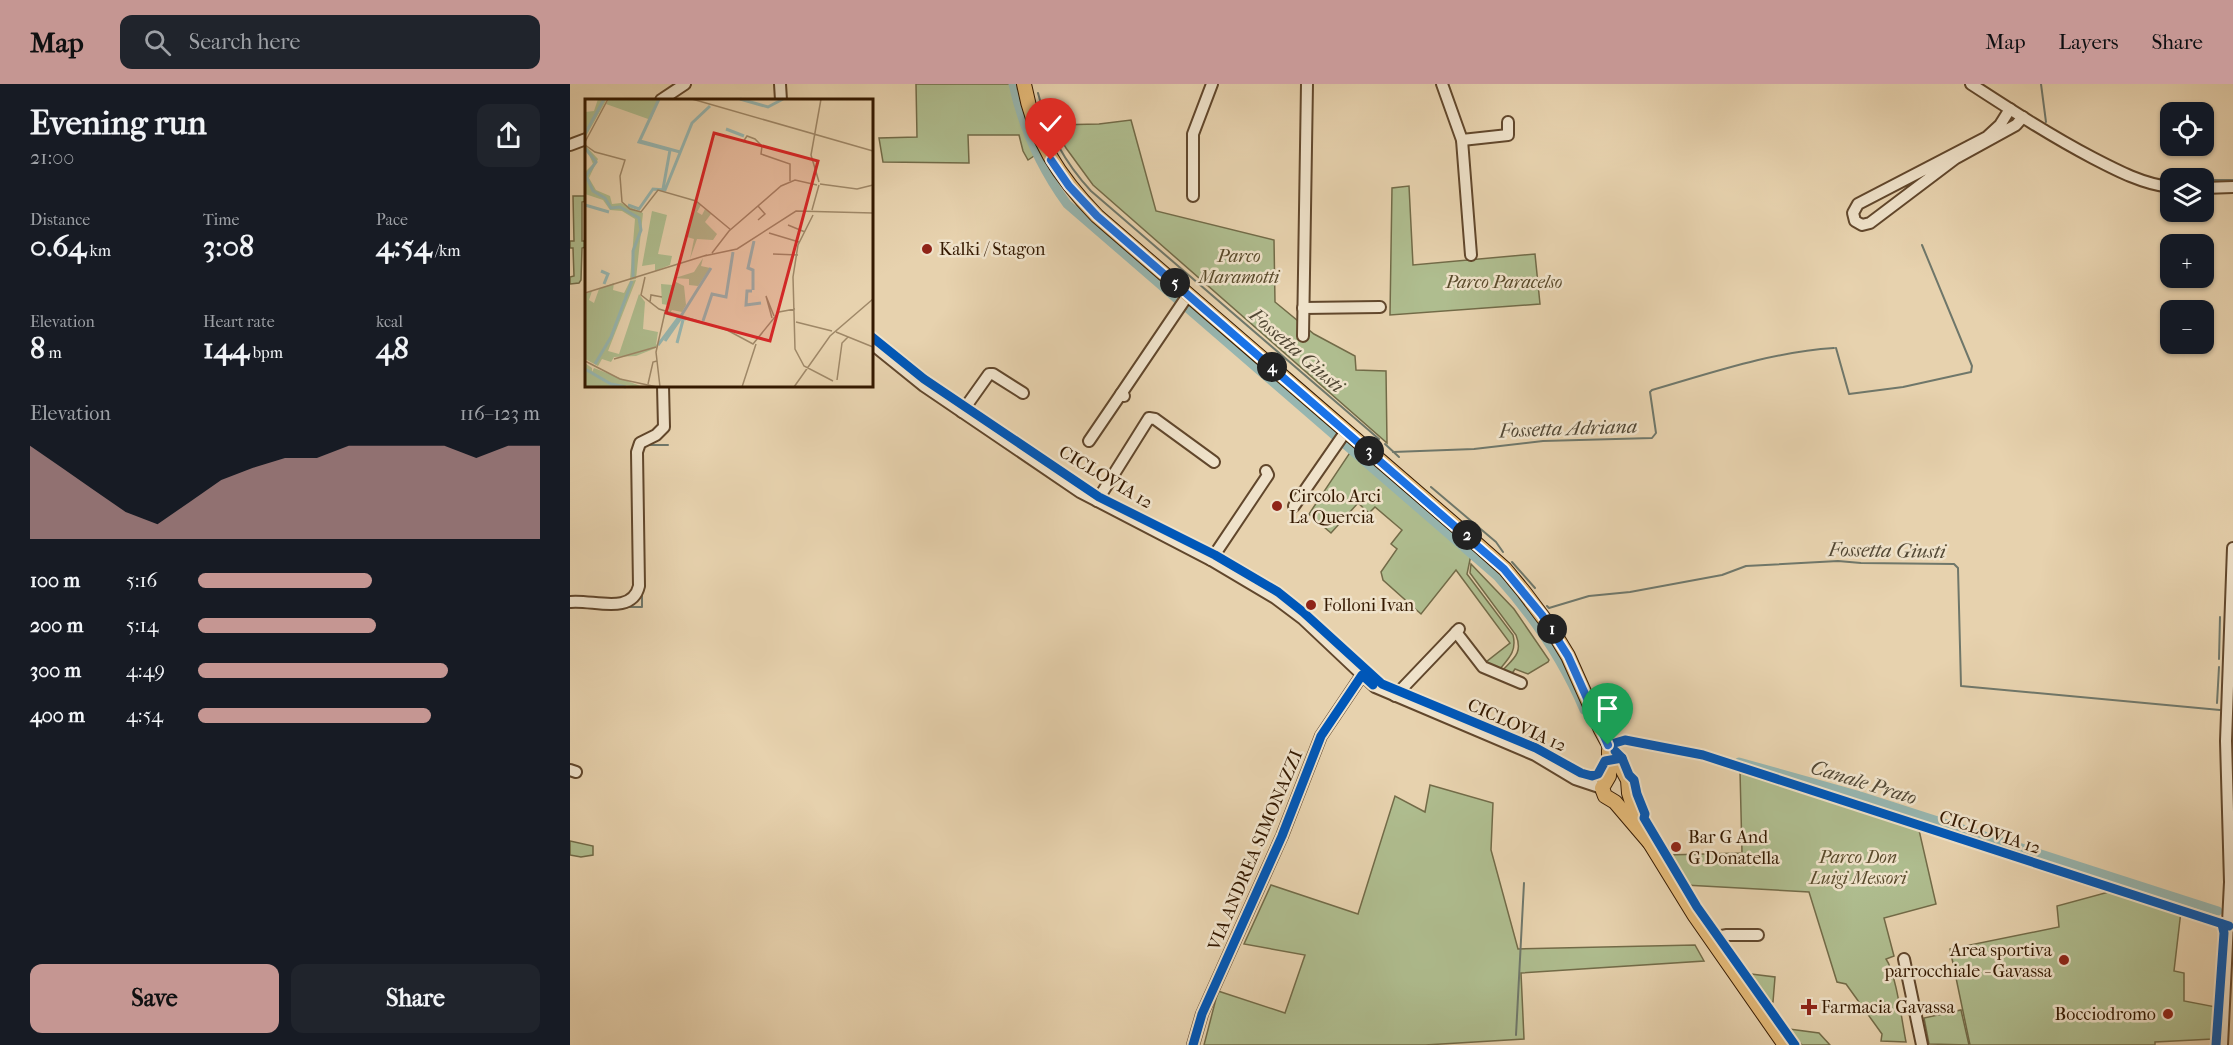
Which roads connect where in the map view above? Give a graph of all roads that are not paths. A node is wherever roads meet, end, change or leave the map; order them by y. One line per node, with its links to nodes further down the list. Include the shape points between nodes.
1 (685, 84): 8 (street)
2 (780, 84): 9 (street)
3 (1024, 84): 21 (main road, via 1042,143 1069,186)
4 (1212, 84): 19 (street, via 1192,134)
5 (1307, 84): 23 (street)
6 (1442, 84): 14 (street)
7 (1971, 84): 10 (street)
8 (662, 99)
9 (782, 99)
10 (2010, 109): 11 (street); 11 (street, via 1986,137 1858,204 1853,213 1855,221 1862,225 1870,223 1956,158 2016,125)
11 (2023, 117): 16 (street, via 2117,170)
12 (1508, 122): 14 (street, via 1508,135)
13 (585, 139): 15 (street)
14 (1462, 140): 20 (street)
15 (570, 145)
16 (2160, 185)
17 (2233, 187): 18 (street)
18 (2214, 188)
19 (1193, 196)
20 (1471, 255)
21 (1184, 301): 29 (main road); 30 (street)
22 (1380, 307): 23 (street)
23 (1303, 308): 24 (street)
24 (1303, 336)
25 (873, 345): 28 (street)
26 (663, 387): 37 (street, via 664,427 640,442 637,452 638,593 631,601 622,603)
27 (1023, 393): 28 (street, via 989,374)
28 (962, 412): 33 (street)
29 (1344, 434): 34 (street); 41 (main road, via 1478,545 1524,592 1572,663)
30 (1089, 441)
31 (1214, 462): 33 (street, via 1149,418)
32 (1266, 471): 36 (street, via 1268,475)
33 (1097, 501): 36 (street)
34 (1294, 506)
35 (2233, 548): 53 (street, via 2226,741 2230,893)
36 (1211, 560): 38 (street, via 1303,619)
37 (570, 602)
38 (1362, 675): 40 (street); 50 (street, VIA ANDREA SIMONAZZI, via 1321,736 1282,836 1202,1014)
39 (1521, 683): 40 (street, via 1483,668 1457,631)
40 (1395, 696): 43 (street, via 1535,755 1575,779)
41 (1608, 745): 42 (main road); 43 (main road)
42 (1625, 777): 43 (main road, via 1617,774); 44 (main road, via 1630,784)
43 (1606, 782): 45 (main road, via 1608,799)
44 (1629, 793): 45 (main road); 46 (main road)
45 (1616, 802): 46 (main road)
46 (1650, 843): 48 (main road)
47 (1758, 935): 48 (street)
48 (1710, 938): 51 (main road)
49 (1904, 958): 52 (street)
50 (1193, 1045)
51 (1785, 1045)
52 (1922, 1045)
53 (2222, 1045)

